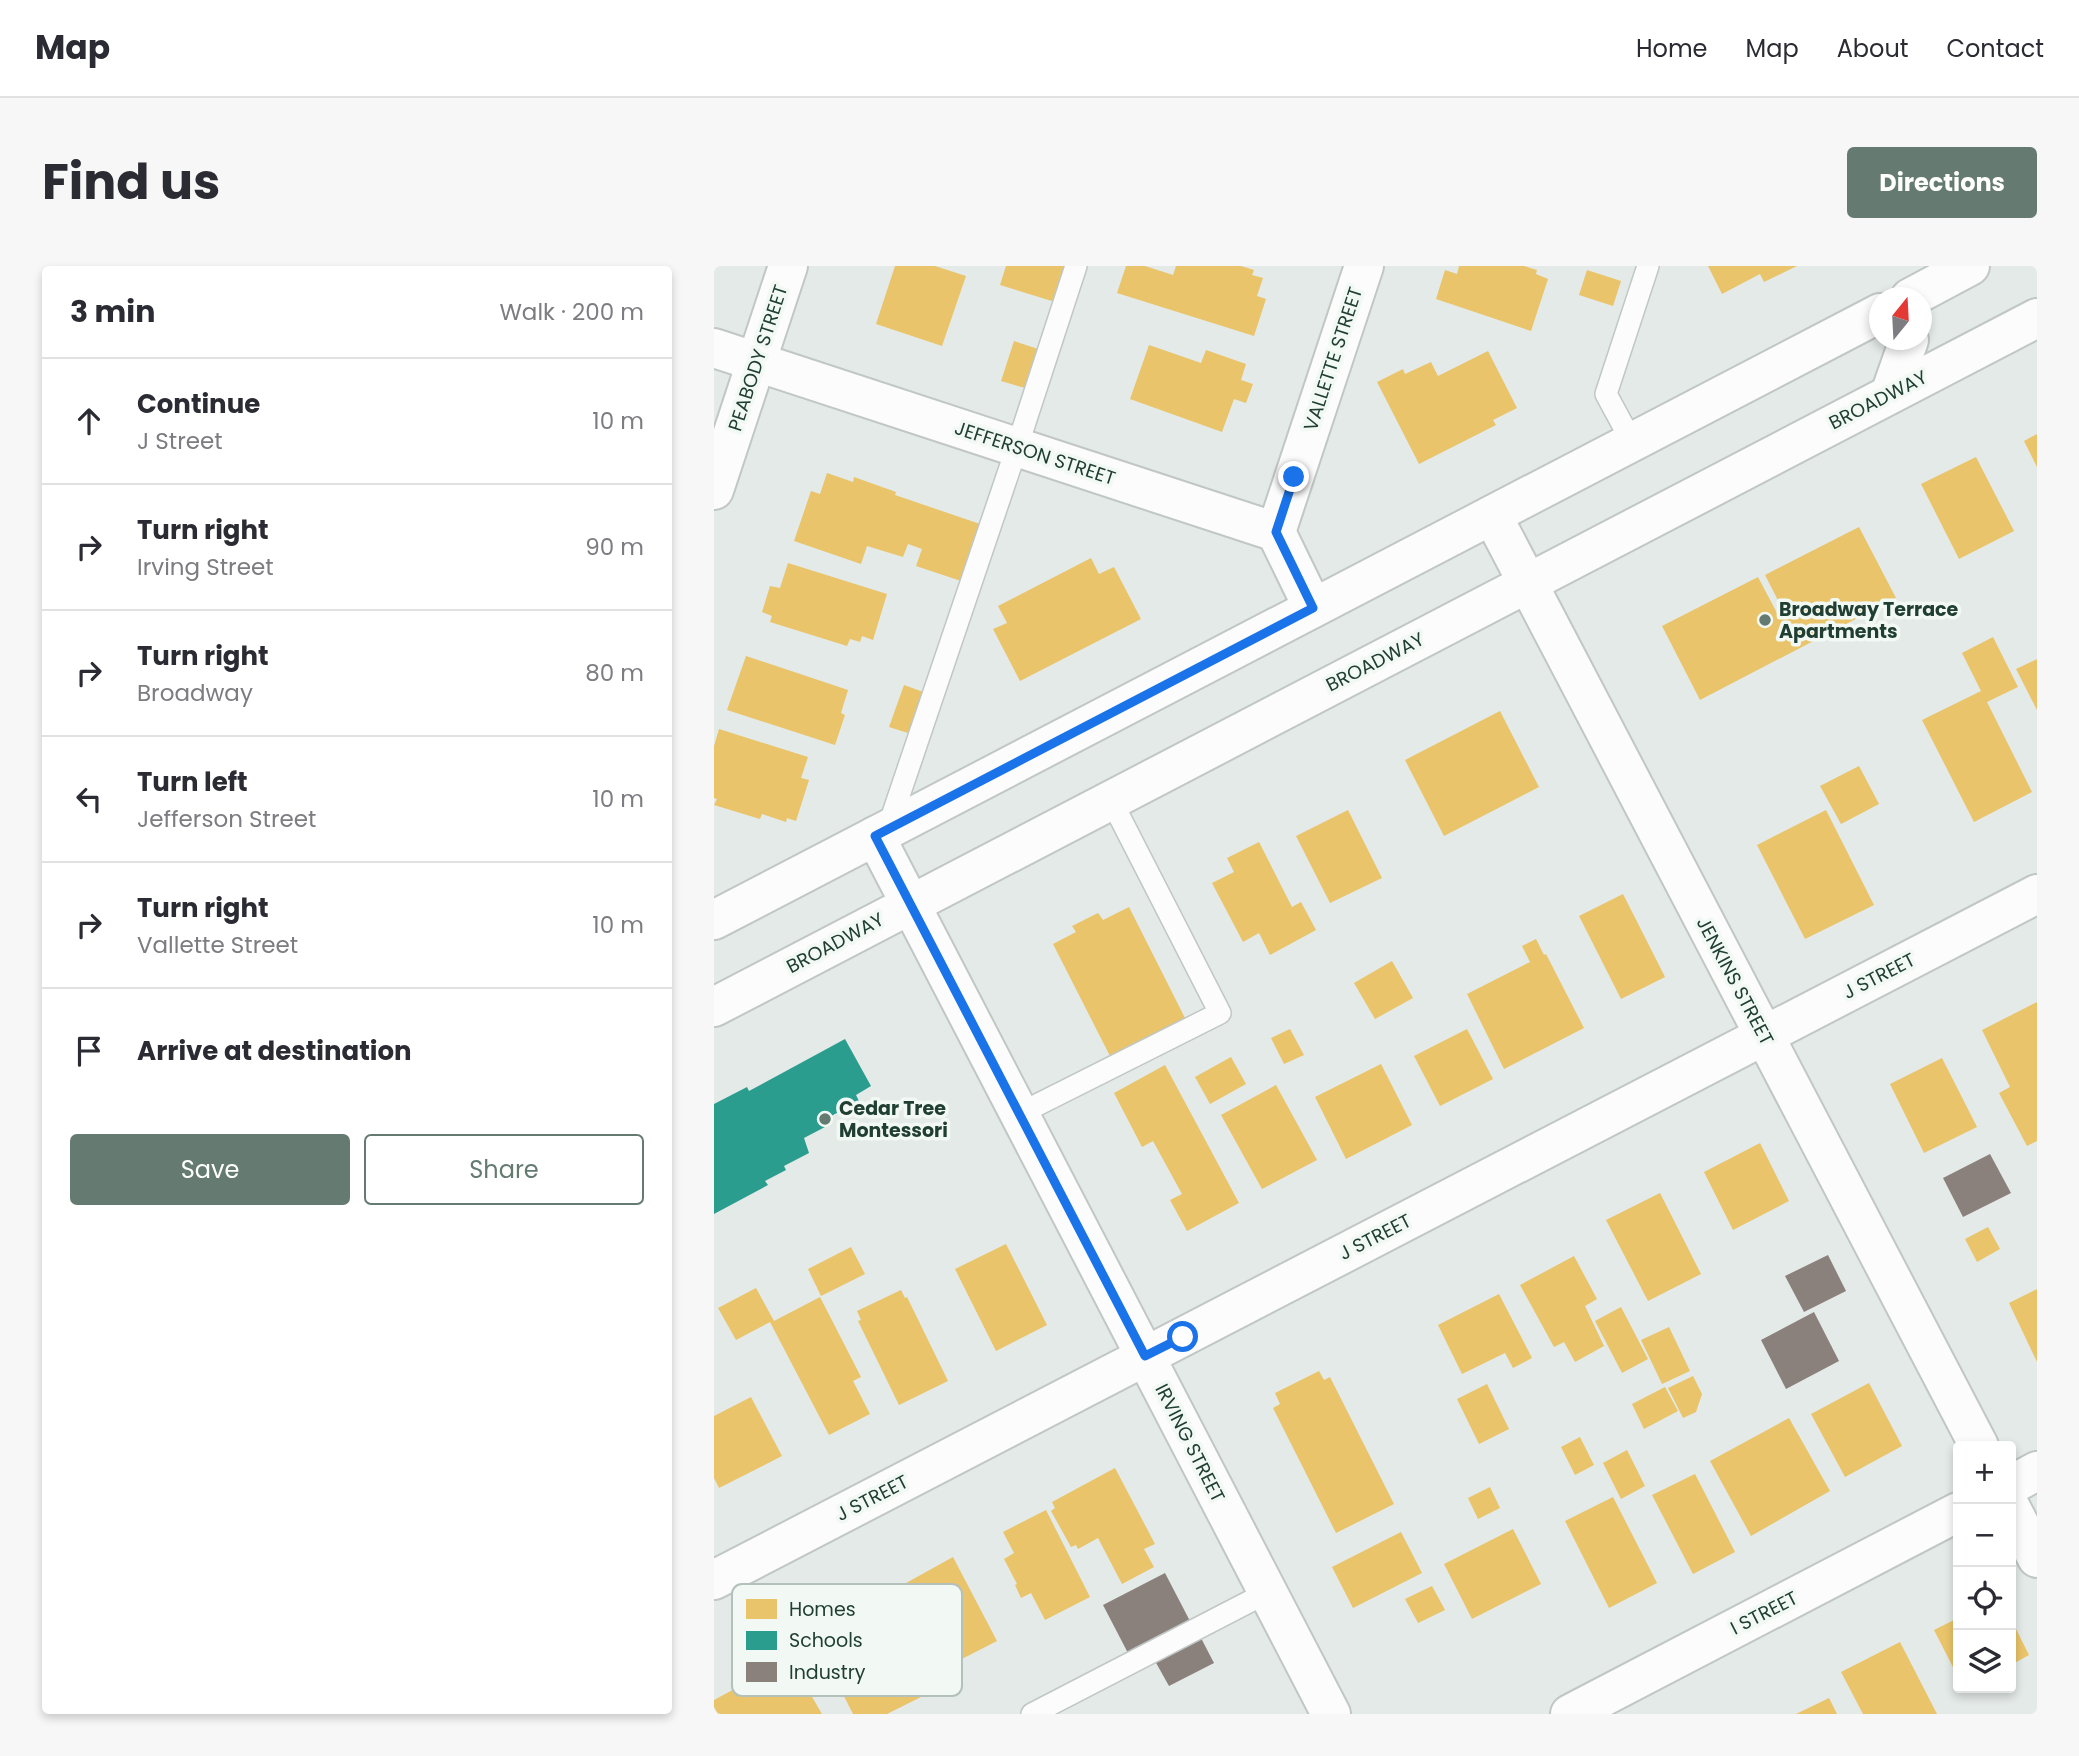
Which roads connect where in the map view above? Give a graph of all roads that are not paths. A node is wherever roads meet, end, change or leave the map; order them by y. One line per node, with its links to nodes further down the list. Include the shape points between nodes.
1 (788, 266): 11 (street, PEABODY STREET)
2 (1076, 266): 14 (lane)
3 (1364, 266): 17 (street, VALLETTE STREET)
4 (1648, 266): 13 (lane, via 1606,394)
5 (1970, 266): 6 (street)
6 (1927, 287)
7 (2037, 318): 12 (street, BROADWAY)
8 (1869, 319): 13 (street)
9 (714, 348): 11 (street, JEFFERSON STREET)
10 (1905, 350): 12 (street)
11 (756, 361): 14 (street, JEFFERSON STREET); 15 (street, PEABODY STREET)
12 (1890, 394): 18 (street, BROADWAY)
13 (1632, 442): 16 (street)
14 (1017, 447): 17 (street, JEFFERSON STREET); 21 (lane)
15 (714, 490)
16 (1492, 515): 18 (street, JENKINS STREET); 19 (street)
17 (1276, 532): 19 (street)
18 (1527, 583): 20 (street, BROADWAY); 26 (street, JENKINS STREET)
19 (1313, 608): 21 (street)
20 (1111, 800): 23 (street, BROADWAY); 27 (lane, via 1220,1013)
21 (881, 833): 23 (street, IRVING STREET); 24 (street)
22 (2037, 894): 26 (street, J STREET)
23 (910, 904): 25 (street, BROADWAY); 27 (street, IRVING STREET)
24 (714, 920)
25 (714, 1007)
26 (1764, 1036): 28 (street, J STREET); 29 (street, JENKINS STREET)
27 (1020, 1114): 28 (street, IRVING STREET)
28 (1145, 1356): 35 (street, J STREET); 36 (street, IRVING STREET)
29 (1976, 1441)
30 (2037, 1471): 31 (street)
31 (2016, 1482)
32 (1953, 1515): 39 (street, I STREET)
33 (2016, 1518): 34 (street)
34 (2037, 1558)
35 (714, 1580)
36 (1268, 1592): 37 (lane); 38 (street, IRVING STREET)
37 (1031, 1714)
38 (1331, 1714)
39 (1570, 1714)

